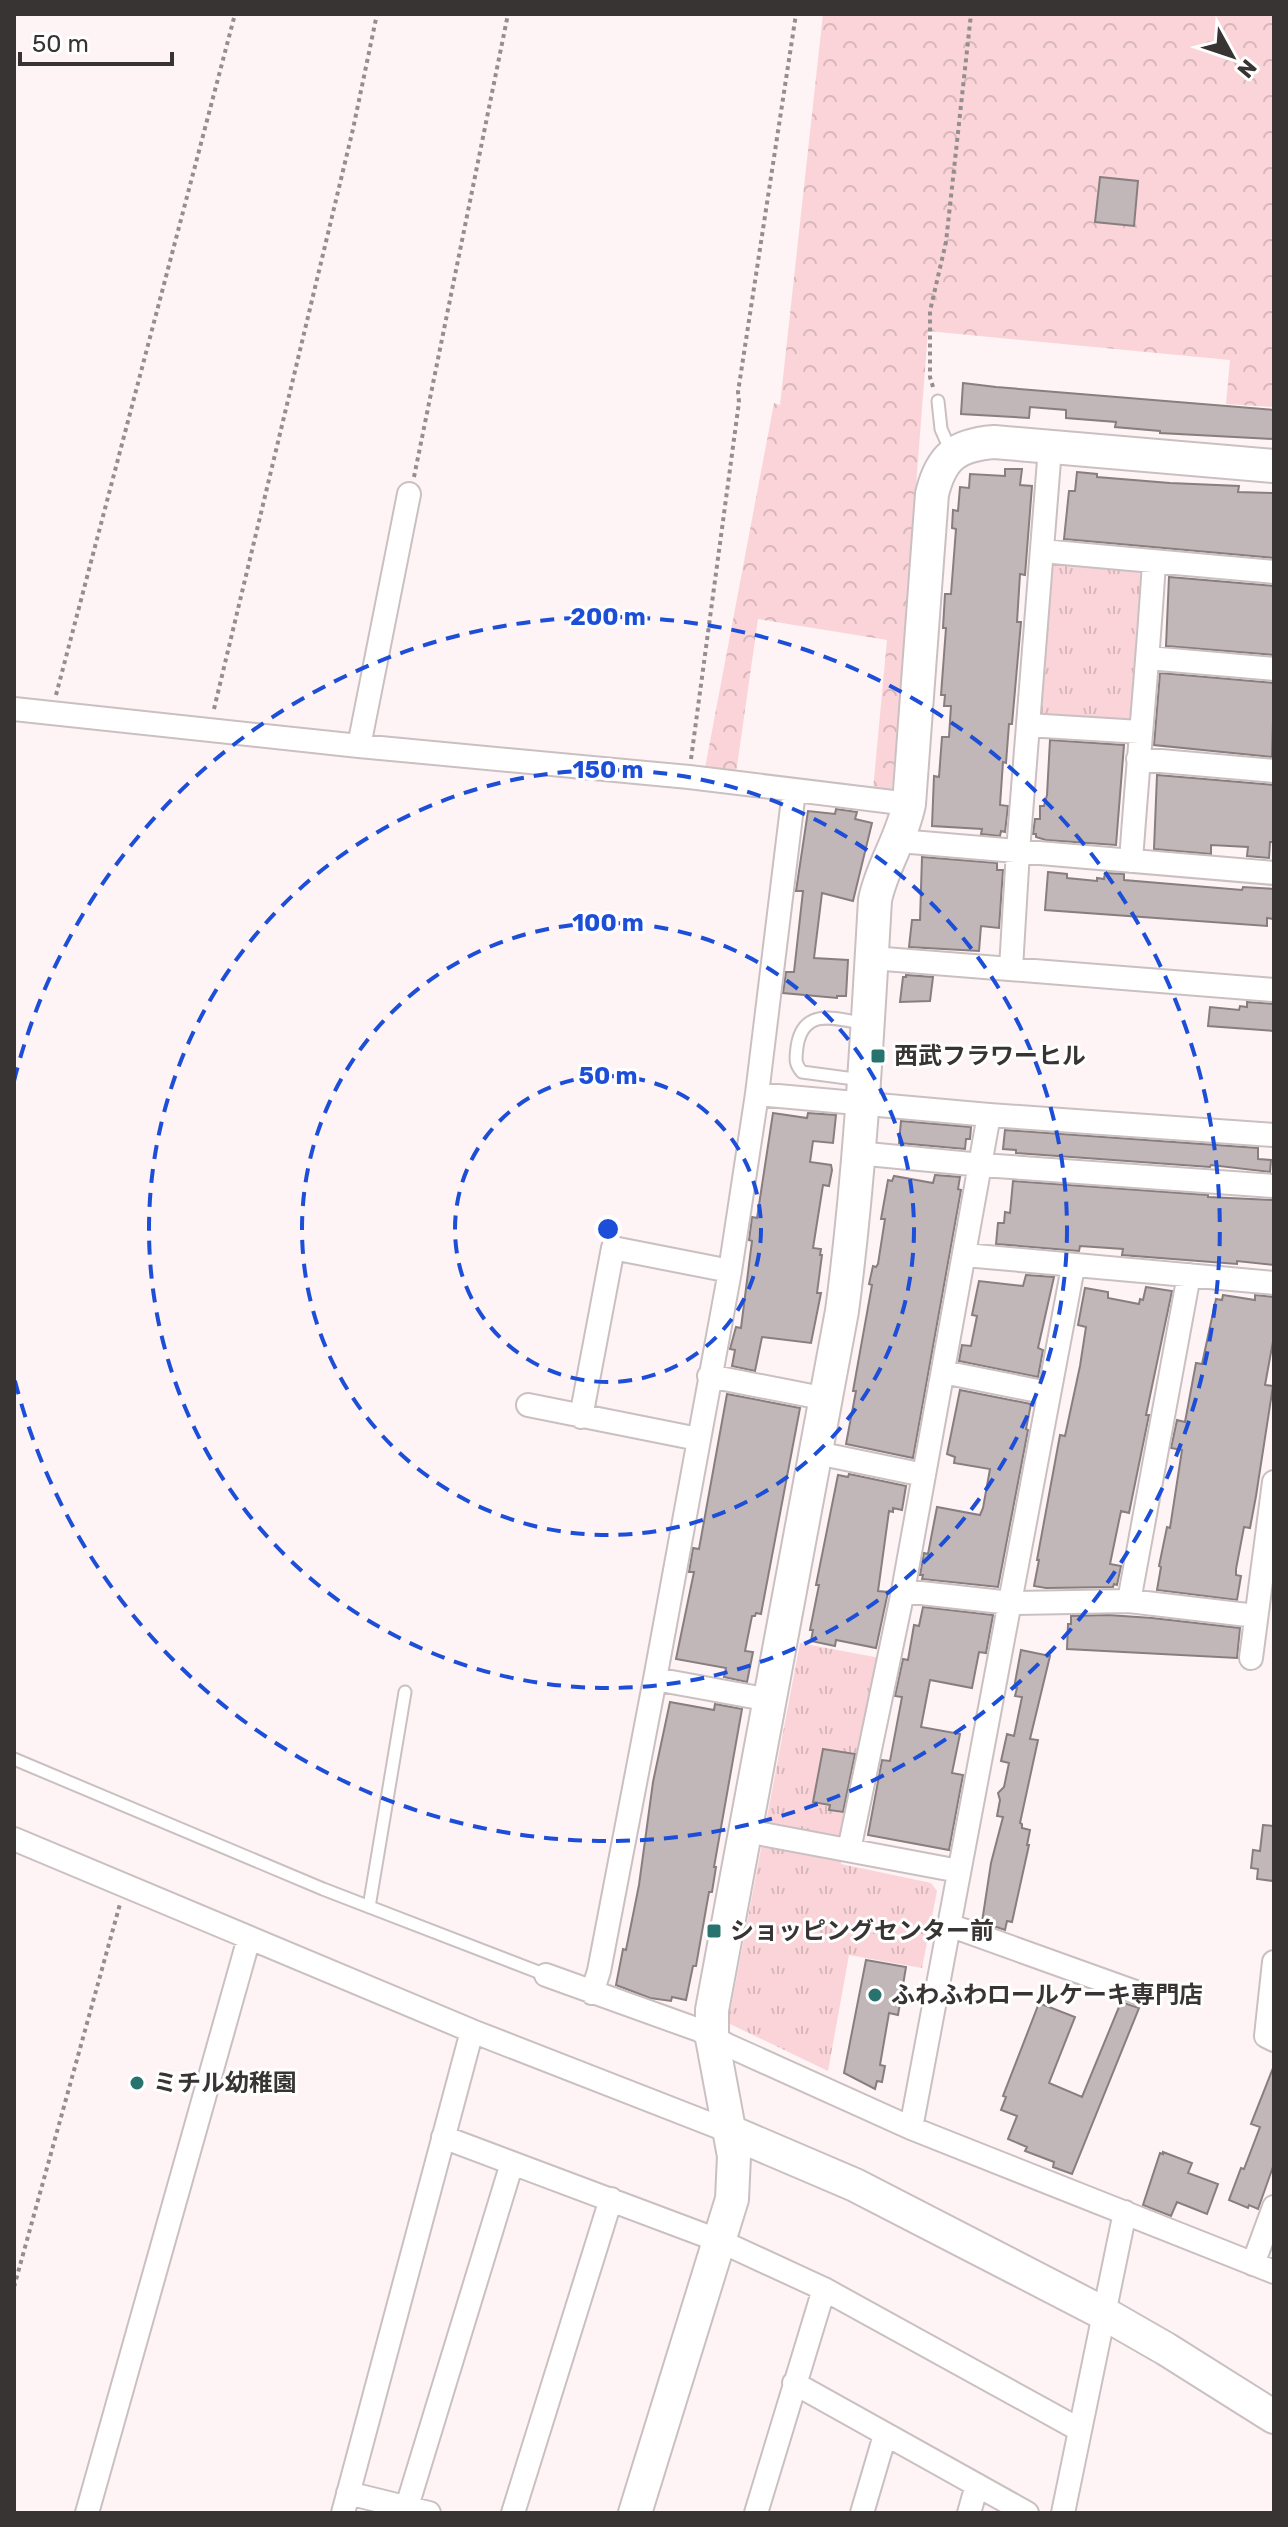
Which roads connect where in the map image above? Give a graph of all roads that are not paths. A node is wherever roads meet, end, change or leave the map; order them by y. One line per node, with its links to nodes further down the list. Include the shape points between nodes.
1 (938, 401): 3 (lane, via 941,429)
2 (1050, 448): 3 (street, via 994,442); 4 (street); 6 (street)
3 (953, 454): 18 (street, via 940,469 932,494)
4 (1274, 466)
5 (409, 494): 14 (street)
6 (1042, 551): 7 (street); 12 (street)
7 (1154, 562): 8 (street); 9 (street)
8 (1274, 572)
9 (1148, 658): 10 (street); 13 (street)
10 (1274, 669)
11 (14, 709): 14 (street)
12 (1028, 725): 13 (street); 20 (street)
13 (1140, 732): 15 (street)
14 (359, 746): 17 (street)
15 (1138, 759): 16 (street); 21 (street)
16 (1274, 771)
17 (794, 791): 18 (street); 28 (street)
18 (909, 804): 19 (street)
19 (899, 841): 20 (street); 23 (street, via 880,877)
20 (1018, 851): 21 (street); 24 (street)
21 (1131, 861): 22 (street)
22 (1274, 873)
23 (872, 958): 24 (street); 26 (street)
24 (1011, 968): 25 (street)
25 (1274, 990)
26 (867, 1024): 27 (street); 27 (lane, via 826,1018 808,1023 795,1061 802,1072)
27 (862, 1091): 28 (street); 29 (street); 31 (street)
28 (757, 1094): 36 (street)
29 (989, 1115): 30 (street); 32 (street)
30 (1274, 1135)
31 (857, 1153): 32 (street); 42 (street, via 849,1260)
32 (982, 1165): 33 (street); 34 (street)
33 (1274, 1186)
34 (965, 1255): 35 (street); 39 (street)
35 (1073, 1267): 37 (street); 41 (street)
36 (730, 1271): 40 (street); 44 (street, via 613,1248)
37 (1189, 1275): 38 (street); 50 (street)
38 (1274, 1283)
39 (943, 1372): 41 (street); 47 (street)
40 (709, 1376): 42 (street); 45 (street)
41 (1048, 1393): 51 (street)
42 (827, 1399): 46 (street)
43 (528, 1405): 44 (street)
44 (581, 1417): 45 (street)
45 (698, 1439): 54 (street)
46 (817, 1453): 47 (street); 56 (street)
47 (924, 1475): 49 (street)
48 (1274, 1482): 52 (street)
49 (903, 1591): 51 (street); 60 (street)
50 (1129, 1601): 51 (street); 52 (street)
51 (1011, 1603): 61 (street)
52 (1256, 1616): 53 (street)
53 (1251, 1658)
54 (655, 1679): 56 (street); 67 (street)
55 (405, 1692): 62 (lane)
56 (770, 1700): 58 (street)
57 (14, 1759): 62 (lane)
58 (746, 1831): 60 (street); 70 (street, via 712,2010)
59 (14, 1839): 64 (street)
60 (849, 1850): 61 (street)
61 (959, 1871): 63 (street)
62 (369, 1907): 66 (lane)
63 (949, 1925): 68 (street); 72 (street)
64 (249, 1938): 69 (street); 90 (street)
65 (1274, 1962): 71 (street, via 1266,2036)
66 (546, 1975): 67 (street)
67 (592, 1993): 70 (street)
68 (1141, 1994)
69 (472, 2031): 73 (street); 74 (street)
70 (712, 2038): 72 (street); 73 (street)
71 (1274, 2040)
72 (911, 2128): 78 (street)
73 (731, 2132): 79 (street, via 732,2199); 82 (street, via 855,2185)
74 (443, 2137): 75 (street); 88 (street)
75 (512, 2163): 76 (street); 89 (street)
76 (611, 2199): 79 (street); 92 (street)
77 (1274, 2207): 80 (street)
78 (1125, 2212): 80 (street); 82 (street)
79 (720, 2241): 81 (street); 93 (street)
80 (1264, 2268)
81 (824, 2289): 83 (street); 85 (street)
82 (1105, 2314): 84 (street); 85 (street)
83 (794, 2383): 86 (street); 94 (street)
84 (1274, 2417)
85 (1080, 2430): 98 (street)
86 (885, 2435): 87 (street); 95 (street)
87 (977, 2485): 96 (street); 97 (street)
88 (346, 2503): 89 (street)
89 (405, 2510): 91 (street)
90 (87, 2513)
91 (429, 2513)
92 (513, 2513)
93 (635, 2513)
94 (756, 2513)
95 (862, 2513)
96 (969, 2513)
97 (1027, 2513)
98 (1063, 2513)

